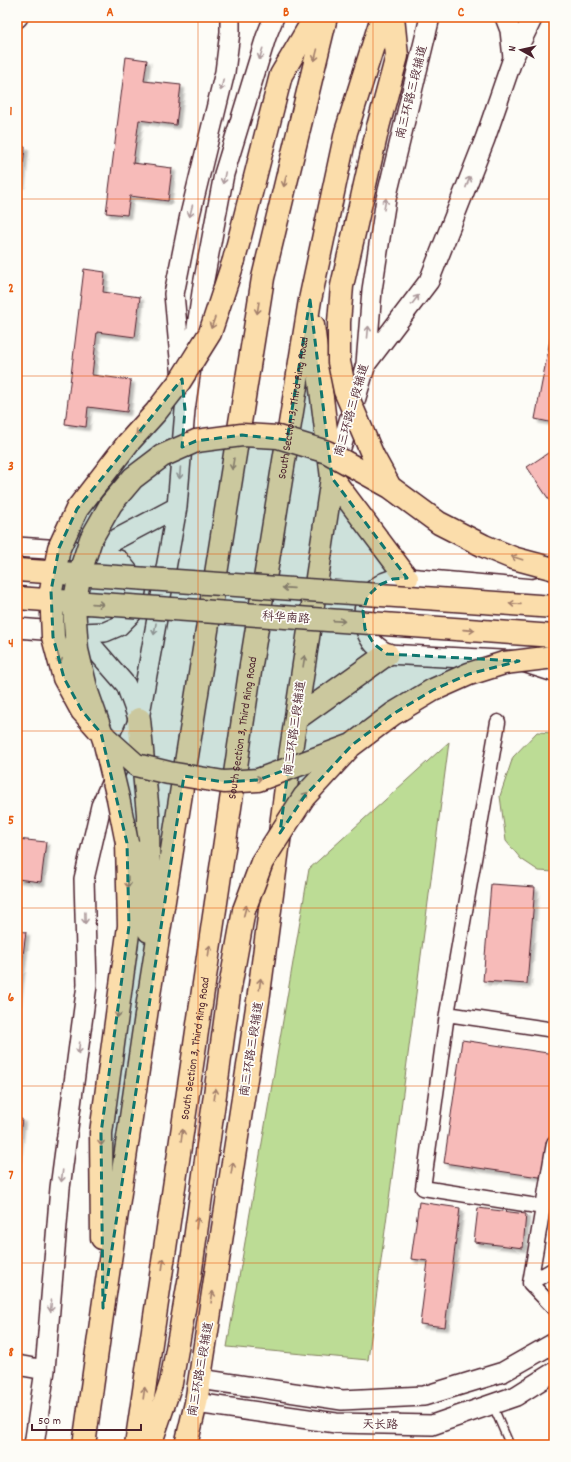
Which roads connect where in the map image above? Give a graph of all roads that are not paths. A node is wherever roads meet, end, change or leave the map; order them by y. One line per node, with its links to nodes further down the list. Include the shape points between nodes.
1 (274, 17): 13 (main road, one-way to 13, via 224,174 203,285)
2 (314, 17): 34 (main road, one-way to 34, bridge, via 281,75 234,260 210,333 180,381 77,509 59,548 51,591 53,637 64,678 82,711 106,739 136,765 224,782 258,780)
3 (326, 17): 35 (main road, one-way to 35, via 263,278)
4 (382, 17): 11 (main road, South Section 3, Third Ring Road, via 346,132)
5 (394, 17): 15 (main road, bridge, via 396,56 342,286 339,322 339,362 345,390 373,456)
6 (430, 17): 12 (main road, 南三环路三段辅道, one-way to 6, via 372,290 386,199)
7 (505, 17): 10 (main road, via 510,30)
8 (532, 17): 10 (main road)
9 (228, 22): 13 (main road, one-way to 13, via 225,72 174,294)
10 (513, 58): 12 (main road, one-way to 10, via 429,281 485,139)
11 (310, 300): 14 (main road); 53 (main road, South Section 3, Third Ring Road, one-way to 11, via 250,673)
12 (366, 364): 14 (main road, 南三环路三段辅道)
13 (185, 410): 16 (main road, one-way to 16)
14 (332, 478): 21 (main road); 32 (main road, 南三环路三段辅道, one-way to 14)
15 (390, 488): 19 (main road, one-way to 15, bridge, via 513,558 439,523); 42 (main road, one-way to 42, bridge, via 327,452 278,437 242,434 196,441 162,456 133,478 111,504 91,539 80,572 74,606 77,650 87,692 107,754 127,843 129,926 101,1133)
16 (177, 507): 18 (main road); 31 (main road, one-way to 31)
17 (17, 547): 18 (main road)
18 (92, 552): 26 (main road, via 119,560 131,575 136,591 132,613 119,626 105,632)
19 (554, 569)
20 (17, 570): 24 (main road, one-way to 20, bridge)
21 (406, 578): 22 (main road, via 533,589); 28 (main road, via 393,579 379,585 368,596 363,611 364,629 374,644)
22 (554, 584)
23 (17, 598): 27 (main road, 科华南路, one-way to 27, bridge)
24 (554, 606)
25 (17, 628): 26 (main road)
26 (81, 633): 31 (main road, via 126,685)
27 (554, 636)
28 (387, 654): 30 (main road, via 520,661); 32 (main road)
29 (554, 657): 34 (main road, bridge, via 504,663 432,690)
30 (554, 672)
31 (138, 719): 35 (main road, via 148,814); 46 (main road, one-way to 46, via 100,806 84,879 87,985 60,1188)
32 (296, 719): 48 (main road, 南三环路三段辅道, one-way to 32, via 258,1001)
33 (498, 722): 36 (street)
34 (352, 745): 54 (main road, one-way to 34, bridge, via 171,1383 190,1276 229,993 244,910 262,862 304,797)
35 (149, 995): 42 (main road)
36 (447, 1014): 37 (street); 39 (street, via 423,1188)
37 (554, 1030)
38 (554, 1143): 39 (street)
39 (543, 1207): 41 (street)
40 (554, 1269): 41 (street)
41 (530, 1283): 43 (street)
42 (103, 1308): 52 (main road)
43 (554, 1308)
44 (554, 1343): 48 (main road, 天长路, via 503,1372 424,1396 342,1400)
45 (17, 1365): 46 (main road)
46 (45, 1370): 51 (main road)
47 (554, 1372): 50 (main road, 天长路, via 516,1396)
48 (200, 1379): 49 (main road, 南三环路三段辅道)
49 (196, 1403): 50 (main road, 天长路, via 336,1423 432,1425); 55 (main road, 南三环路三段辅道)
50 (492, 1404): 56 (lane)
51 (34, 1445)
52 (84, 1445)
53 (136, 1445)
54 (150, 1445)
55 (186, 1445)
56 (510, 1445)

